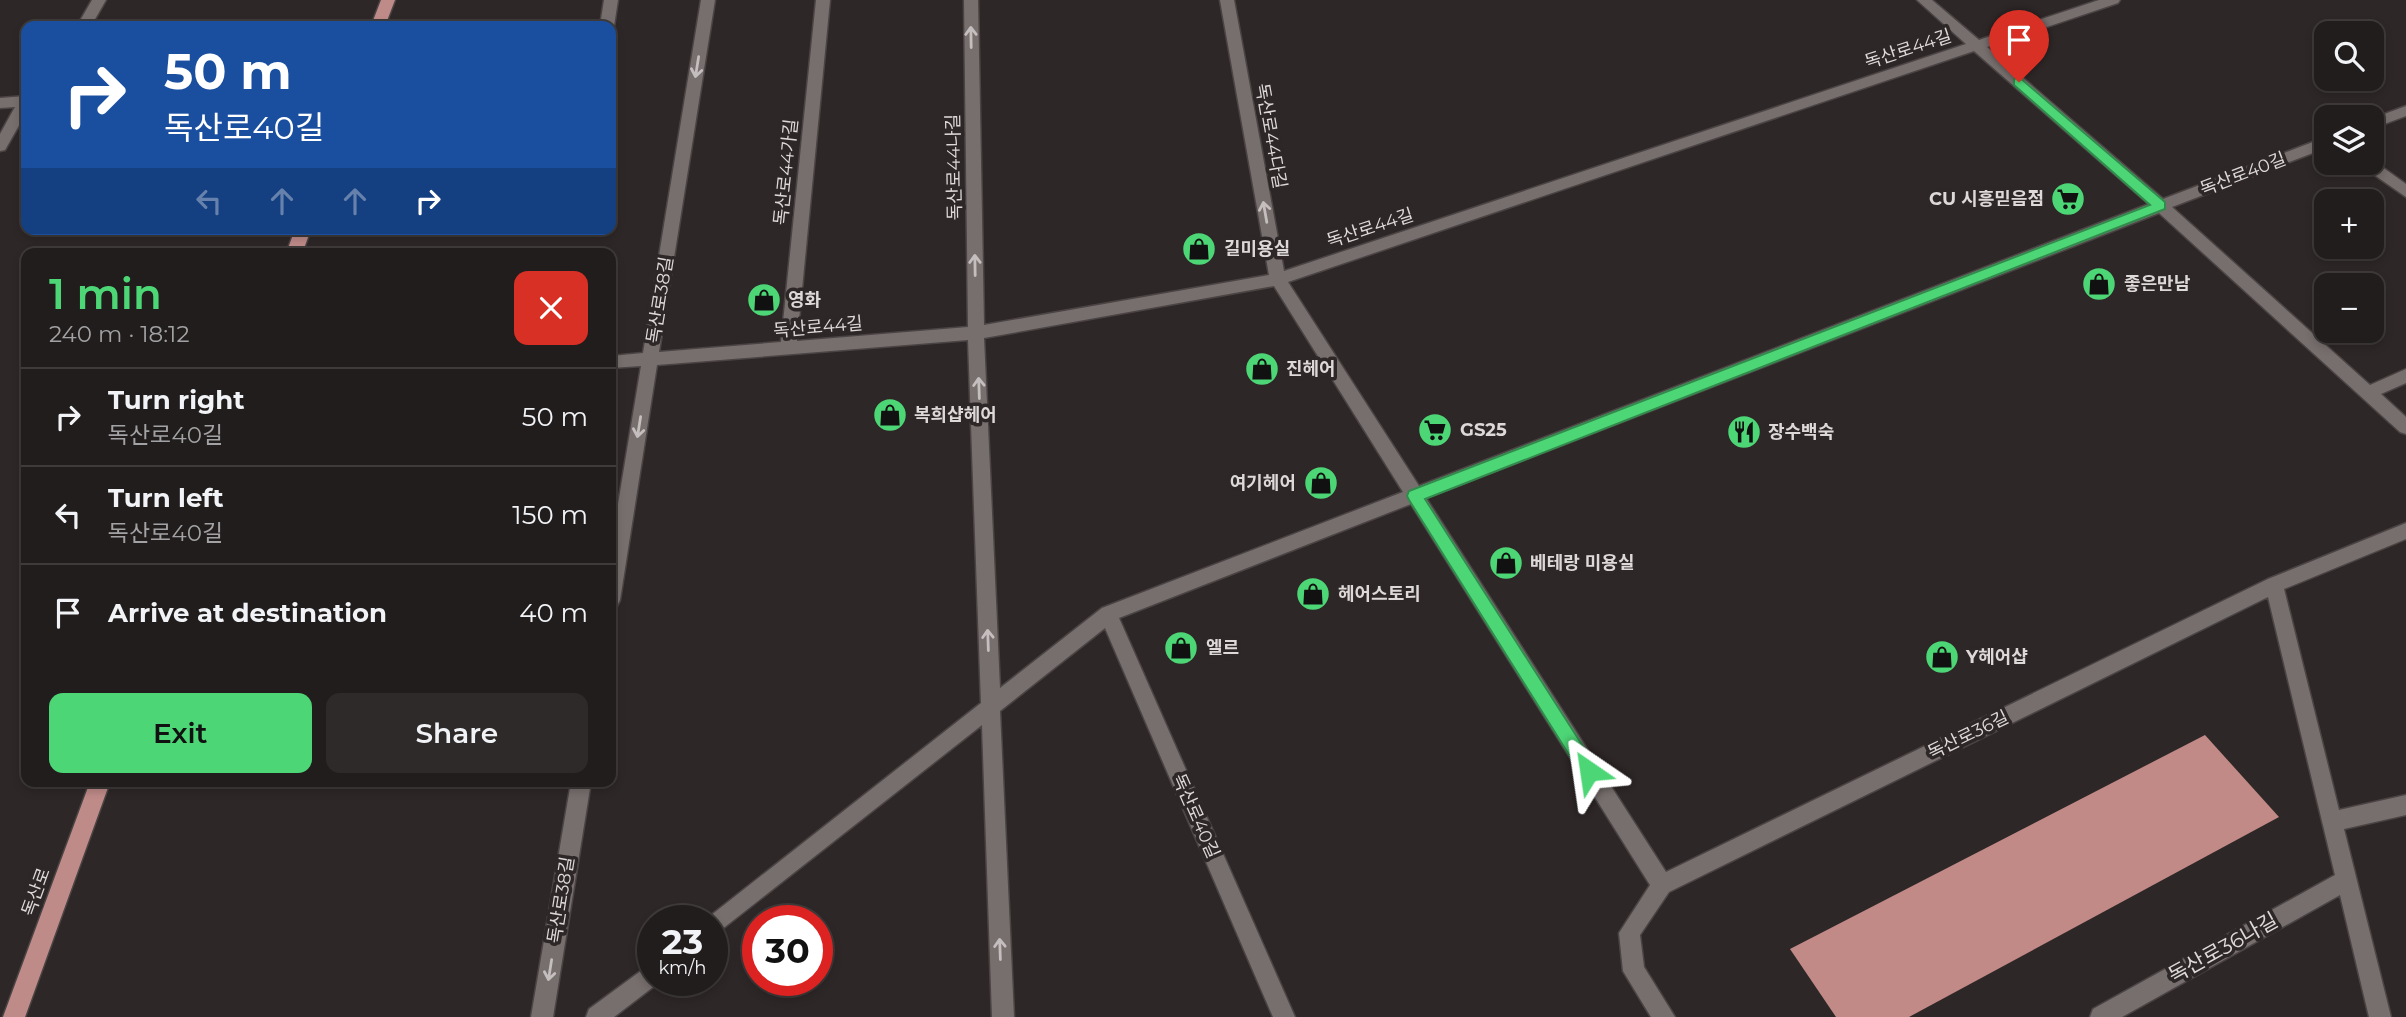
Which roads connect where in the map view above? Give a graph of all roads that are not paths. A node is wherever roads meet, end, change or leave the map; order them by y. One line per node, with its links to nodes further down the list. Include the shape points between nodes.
1 (99, 0): 10 (street)
2 (388, 0): 11 (main road)
3 (611, 0): 12 (street)
4 (708, 0): 27 (street, 독산로38길, one-way to 27)
5 (823, 0): 26 (street, 독산로44가길)
6 (971, 0): 25 (street, 독산로44나길, one-way to 6)
7 (1227, 0): 24 (street, 독산로44다길, one-way to 7)
8 (1924, 0): 13 (street)
9 (2113, 0): 13 (street, 독산로44길)
10 (87, 21)
11 (380, 21)
12 (608, 21)
13 (1978, 46): 23 (street); 24 (street, 독산로44길)
14 (21, 102): 15 (street)
15 (0, 103)
16 (21, 110): 19 (street)
17 (2406, 111): 18 (street)
18 (2384, 119)
19 (0, 146)
20 (2314, 147): 23 (street, 독산로40길)
21 (2384, 175): 22 (street)
22 (2406, 192)
23 (2161, 206): 30 (street); 32 (street, 독산로40길)
24 (1278, 279): 25 (street, 독산로44길); 32 (street)
25 (976, 333): 26 (street, 독산로44길); 37 (street, one-way to 25)
26 (788, 348): 27 (street, 독산로44길)
27 (651, 359): 28 (street, 독산로44길); 34 (street, 독산로38길, one-way to 34)
28 (616, 362)
29 (2406, 376): 30 (street)
30 (2370, 392): 31 (street)
31 (2406, 428)
32 (1415, 496): 36 (street, 독산로40길); 43 (street)
33 (2406, 531): 35 (street, 독산로36길)
34 (616, 570)
35 (2274, 585): 41 (street); 43 (street, 독산로36길)
36 (1108, 614): 37 (street, 독산로40길); 50 (street, 독산로40길)
37 (991, 708): 44 (street, 독산로40길); 49 (street, one-way to 37)
38 (98, 787): 46 (main road, 독산로)
39 (580, 787): 47 (street, 독산로38길, one-way to 47)
40 (2406, 805): 41 (street)
41 (2332, 822): 42 (street)
42 (2346, 880): 52 (street, 독산로36나길); 53 (street)
43 (1662, 885): 51 (street, 독산로36길, via 1629,933 1634,971)
44 (728, 914)
45 (637, 986): 48 (street)
46 (14, 1017)
47 (542, 1017)
48 (597, 1017)
49 (1003, 1017)
50 (1284, 1017)
51 (1664, 1017)
52 (2101, 1017)
53 (2380, 1017)

